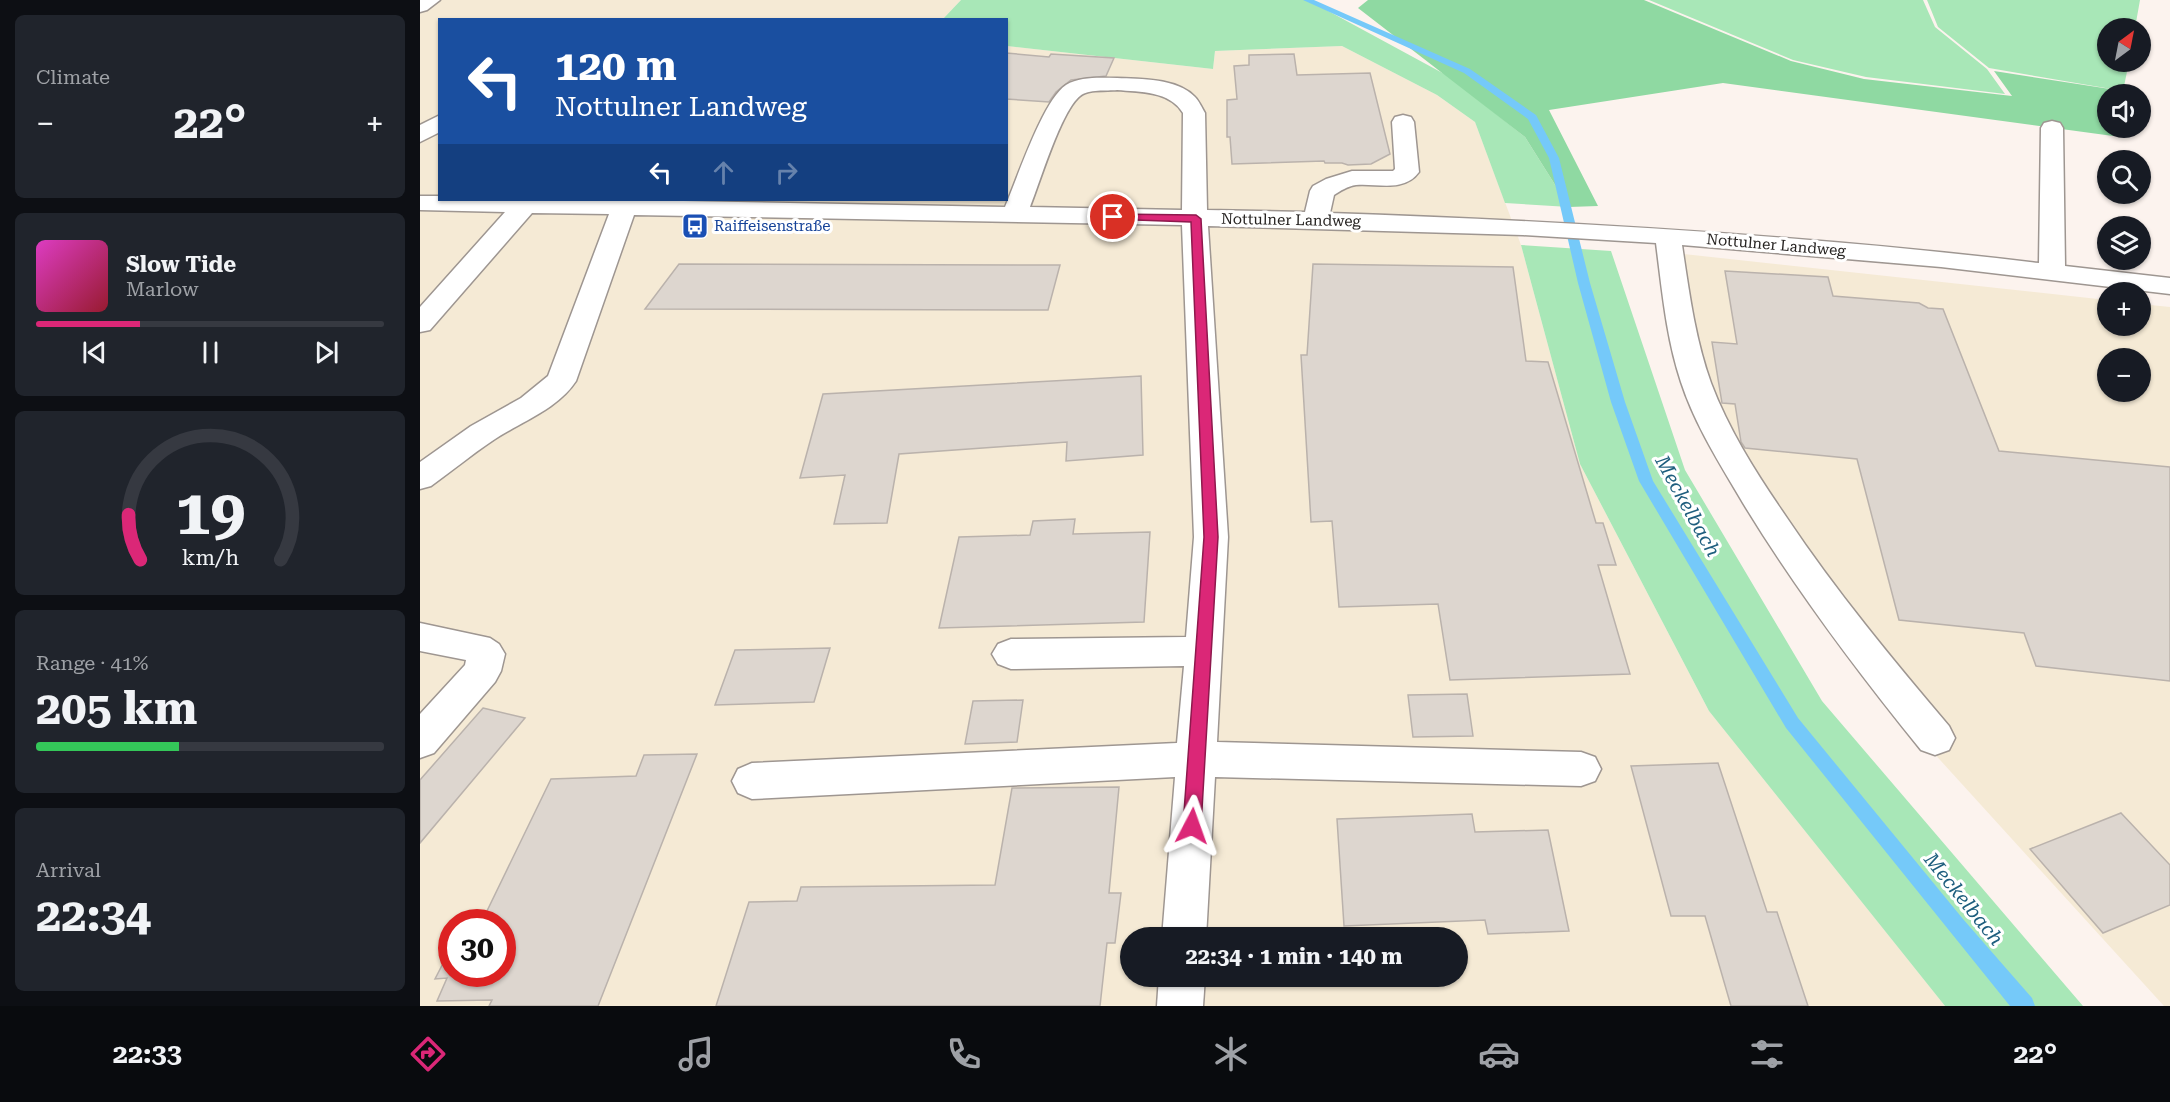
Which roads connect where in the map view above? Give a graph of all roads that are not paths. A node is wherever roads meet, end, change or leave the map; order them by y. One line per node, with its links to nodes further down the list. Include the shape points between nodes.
1 (430, 0): 2 (street)
2 (420, 6)
3 (1403, 122): 12 (street, via 1407,172 1388,180 1357,178 1338,182 1322,191)
4 (438, 123): 6 (street)
5 (2052, 128): 14 (street)
6 (420, 135)
7 (420, 203): 8 (street, Nottulner Landweg)
8 (525, 205): 9 (street, Nottulner Landweg); 16 (street)
9 (624, 207): 10 (street, Nottulner Landweg); 17 (street, via 561,381 532,405 482,433)
10 (1014, 215): 11 (street, Nottulner Landweg); 11 (street, via 1064,100 1083,86 1117,84 1154,87 1187,101 1194,114)
11 (1196, 219): 12 (street, Nottulner Landweg); 19 (street, via 1211,537)
12 (1316, 220): 13 (street, Nottulner Landweg, via 1538,227)
13 (1668, 236): 14 (street, Nottulner Landweg); 21 (street, via 1691,367 1719,434 1780,538 1883,676)
14 (2052, 272): 15 (street, Nottulner Landweg)
15 (2170, 286)
16 (420, 324)
17 (420, 478)
18 (420, 637): 22 (street, via 477,648 486,654 482,672)
19 (1203, 651): 20 (street); 23 (street)
20 (1011, 654)
21 (1935, 738)
22 (420, 741)
23 (1197, 759): 24 (street); 25 (street); 26 (street)
24 (1581, 769)
25 (752, 781)
26 (1185, 927)
27 (1181, 987): 28 (street)
28 (1180, 1006)

